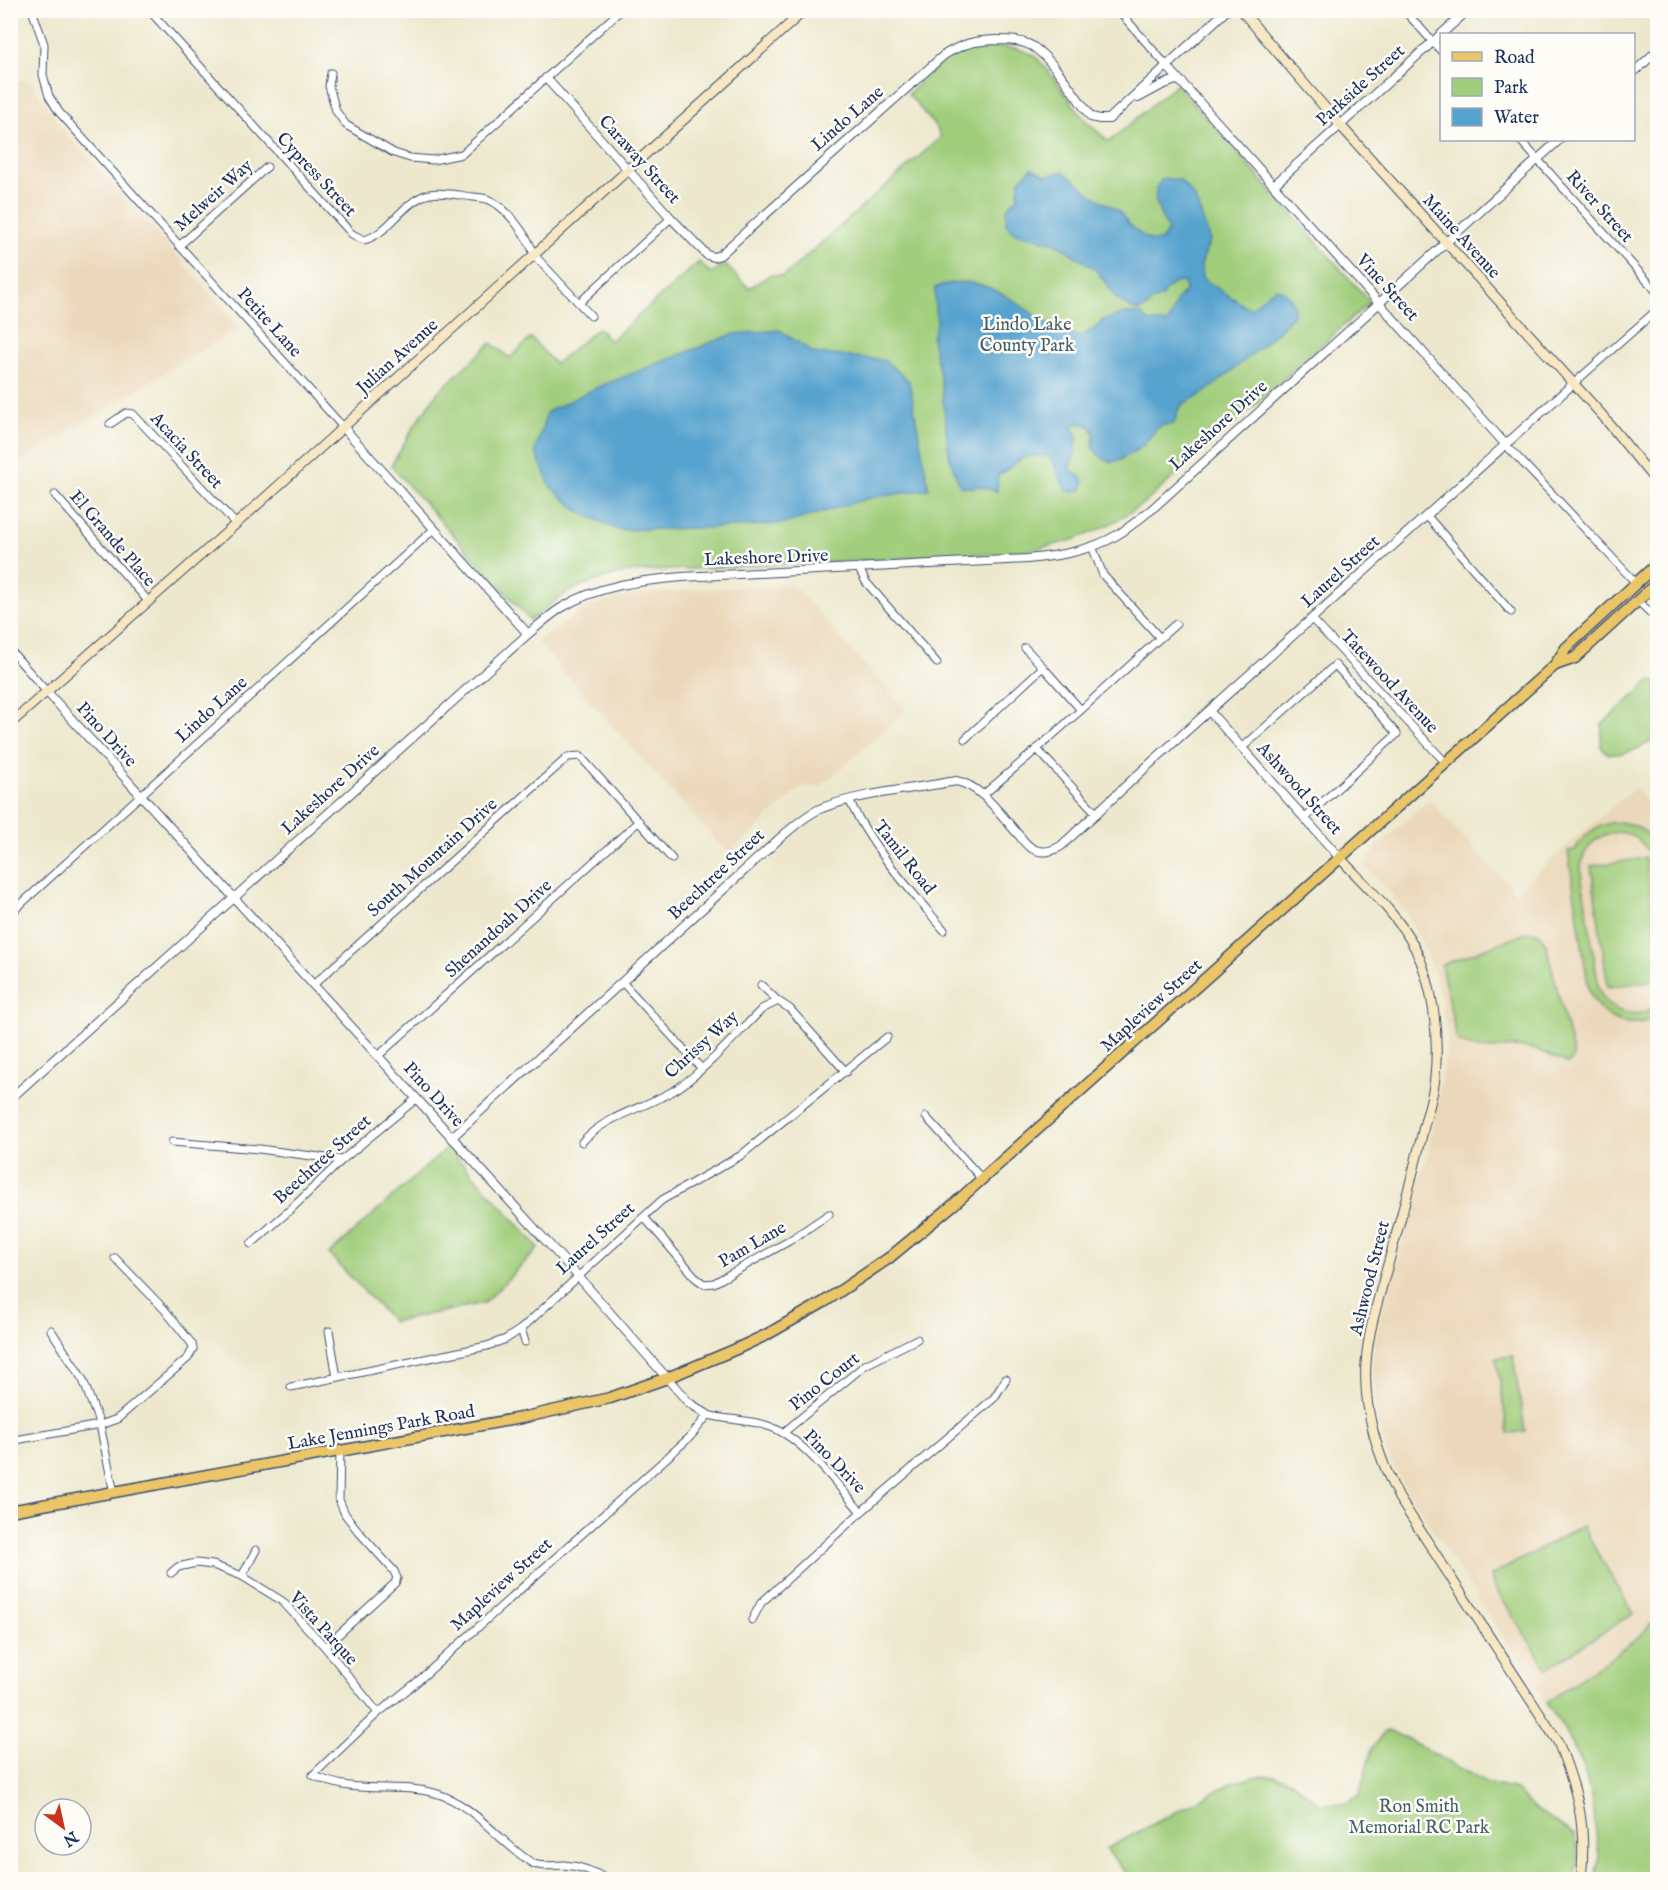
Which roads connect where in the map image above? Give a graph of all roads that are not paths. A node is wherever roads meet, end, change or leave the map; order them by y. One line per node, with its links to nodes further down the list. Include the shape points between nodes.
1 (32, 10): 30 (street, Petite Lane, via 44,44 43,75 59,112)
2 (149, 10): 31 (street, Cypress Street, via 358,238 364,240 378,234 414,201 441,193 488,199 501,207 530,242)
3 (621, 10): 18 (street)
4 (805, 10): 26 (main road, Julian Avenue)
5 (1118, 10): 15 (street, Vine Street)
6 (1227, 10): 15 (street)
7 (1241, 10): 21 (main road, Maine Avenue)
8 (1404, 10): 12 (street)
9 (1468, 10): 10 (street, Parkside Street)
10 (1442, 33)
11 (1440, 35): 12 (street, Parkside Street)
12 (1432, 42): 13 (street); 21 (street, Parkside Street)
13 (1440, 50)
14 (1658, 50): 16 (street)
15 (1166, 65): 19 (street, Vine Street); 20 (street)
16 (1635, 71)
17 (330, 73): 18 (street, via 329,86 336,111 346,125 394,153 433,160 462,154)
18 (546, 78): 26 (street, Caraway Street)
19 (1182, 82): 20 (street, via 1162,85); 27 (street, Vine Street)
20 (1125, 106): 32 (street, Lindo Lane, via 1109,119 1091,117 1045,56 1031,45 1018,41 972,41 944,55)
21 (1340, 125): 27 (street, Parkside Street); 29 (main road, Maine Avenue)
22 (1521, 141): 24 (street, River Street)
23 (1558, 141): 24 (street, Lakeshore Drive)
24 (1538, 159): 29 (street, Lakeshore Drive); 33 (street, River Street)
25 (267, 167): 30 (street, Melweir Way)
26 (628, 169): 28 (street, Caraway Street); 31 (main road, Julian Avenue)
27 (1275, 184): 34 (street, Vine Street)
28 (671, 218): 32 (street, Caraway Street, via 707,255); 35 (street)
29 (1445, 242): 34 (street, Lakeshore Drive); 38 (main road, Maine Avenue)
30 (180, 246): 40 (street, Petite Lane)
31 (534, 255): 35 (street, Cypress Street); 40 (main road, Julian Avenue)
32 (714, 257)
33 (1658, 293)
34 (1380, 302): 41 (street, Vine Street); 47 (street, Lakeshore Drive, via 1151,510 1116,536)
35 (579, 303): 37 (street, Cypress Street)
36 (1658, 309): 38 (street, Laurel Street)
37 (591, 316)
38 (1573, 384): 41 (street, Laurel Street); 42 (main road, Maine Avenue)
39 (110, 424): 45 (street, Acacia Street, via 126,413 133,414)
40 (343, 427): 45 (main road, Julian Avenue); 46 (street, Petite Lane)
41 (1506, 445): 44 (street, Laurel Street); 51 (street, Vine Street)
42 (1658, 484)
43 (54, 495): 53 (street, El Grande Place)
44 (1427, 516): 54 (street); 55 (street, Laurel Street)
45 (236, 525): 53 (main road, Julian Avenue)
46 (435, 529): 58 (street, Petite Lane); 74 (street, Lindo Lane)
47 (1092, 546): 49 (street, Lakeshore Drive, via 1050,557); 59 (street, via 1103,575)
48 (1658, 563): 51 (main road, Mapleview Street)
49 (859, 569): 58 (street, Lakeshore Drive, via 632,581 575,601); 62 (street)
50 (1658, 582): 52 (main road, Mapleview Street)
51 (1636, 583): 63 (main road, Mapleview Street, via 1566,648)
52 (1638, 601): 56 (street); 63 (main road, Mapleview Street, via 1575,658)
53 (149, 602): 65 (main road, Julian Avenue)
54 (1510, 612)
55 (1312, 619): 67 (street, Laurel Street); 72 (street, Tatewood Avenue)
56 (1658, 620)
57 (1176, 624): 59 (street)
58 (528, 634): 82 (street, Lakeshore Drive)
59 (1160, 638): 66 (street)
60 (1025, 648): 64 (street)
61 (10, 650): 65 (street, Pino Drive)
62 (937, 663)
63 (1555, 665): 72 (main road, Mapleview Street)
64 (1043, 667): 66 (street); 69 (street)
65 (47, 692): 68 (main road, Julian Avenue); 74 (street, Pino Drive)
66 (1081, 710): 70 (street)
67 (1210, 711): 71 (street, Ashwood Street); 76 (street, Laurel Street)
68 (10, 724)
69 (965, 739)
70 (1037, 748): 73 (street); 76 (street)
71 (1242, 748): 77 (street, Ashwood Street); 77 (street, via 1335,665 1389,725 1397,734)
72 (1446, 763): 80 (main road, Mapleview Street)
73 (983, 795): 75 (street, Beechtree Street, via 956,781); 79 (street, Beechtree Street, via 1030,847)
74 (140, 796): 82 (street, Pino Drive); 83 (street, Lindo Lane)
75 (849, 800): 84 (street, Tamil Road, via 879,852); 85 (street, Beechtree Street, via 822,808 800,822)
76 (1097, 814): 79 (street, Laurel Street, via 1061,846 1052,852)
77 (1305, 818): 80 (street, Ashwood Street)
78 (639, 821): 81 (street); 86 (street, South Mountain Drive, via 580,756 568,757); 90 (street, Shenandoah Drive)
79 (1043, 851)
80 (1340, 858): 100 (main road, Mapleview Street); 131 (main road, Ashwood Street, via 1391,913 1416,950 1431,995 1436,1055 1435,1079 1417,1160 1373,1319 1366,1363 1373,1432 1399,1498 1558,1742 1581,1810)
81 (672, 859)
82 (233, 898): 86 (street, Pino Drive); 93 (street, Lakeshore Drive)
83 (10, 914)
84 (944, 930)
85 (623, 982): 91 (street); 96 (street, Beechtree Street)
86 (313, 985): 90 (street, Pino Drive)
87 (761, 985): 88 (street)
88 (778, 1001): 91 (street, Chrissy Way, via 762,1009); 92 (street, via 790,1009)
89 (887, 1037): 92 (street, Laurel Street)
90 (378, 1056): 94 (street, Pino Drive)
91 (701, 1068): 98 (street, Chrissy Way, via 680,1087 602,1125)
92 (846, 1072): 102 (street, Laurel Street, via 740,1156 662,1200)
93 (10, 1099)
94 (416, 1099): 96 (street, Pino Drive); 99 (street, Beechtree Street)
95 (926, 1117): 100 (street)
96 (451, 1138): 105 (street, Pino Drive)
97 (172, 1142): 99 (street)
98 (582, 1142)
99 (342, 1160): 103 (street, Beechtree Street)
100 (982, 1179): 111 (main road, Mapleview Street, via 889,1258 824,1302)
101 (829, 1214): 102 (street, Pam Lane, via 789,1241 714,1283 704,1284)
102 (644, 1217): 105 (street, Laurel Street)
103 (251, 1244)
104 (115, 1258): 117 (street, via 164,1309 193,1349 188,1358 117,1419)
105 (577, 1275): 106 (street, Laurel Street); 113 (street, Pino Drive)
106 (521, 1329): 110 (street); 112 (street, Laurel Street, via 487,1346)
107 (51, 1330): 117 (street, via 83,1380)
108 (329, 1331): 112 (street)
109 (917, 1339): 118 (street, Pino Court, via 865,1365)
110 (525, 1342)
111 (749, 1343): 113 (main road, Lake Jennings Park Road)
112 (337, 1377): 115 (street, Laurel Street)
113 (667, 1378): 116 (street, Pino Drive, via 688,1402); 120 (main road, Lake Jennings Park Road, via 610,1398 521,1418)
114 (1006, 1379): 123 (street, via 994,1398)
115 (291, 1387)
116 (708, 1415): 118 (street, Pino Drive, via 752,1422); 129 (street, Mapleview Street, via 690,1437 594,1524)
117 (100, 1425): 119 (street); 121 (street)
118 (783, 1433): 123 (street, Pino Drive, via 799,1442)
119 (10, 1441)
120 (340, 1451): 121 (main road, Lake Jennings Park Road); 128 (street, via 342,1507 397,1578)
121 (114, 1493): 122 (main road, Lake Jennings Park Road)
122 (10, 1511)
123 (861, 1512): 127 (street, via 761,1602)
124 (256, 1550): 126 (street)
125 (171, 1573): 126 (street, Vista Parque, via 196,1563)
126 (242, 1576): 128 (street, Vista Parque, via 282,1601)
127 (752, 1620)
128 (325, 1647): 129 (street, Vista Parque)
129 (378, 1713): 130 (street, Mapleview Street, via 313,1775 329,1783 439,1795 467,1810 534,1864 579,1867)
130 (607, 1880)
131 (1581, 1880)

